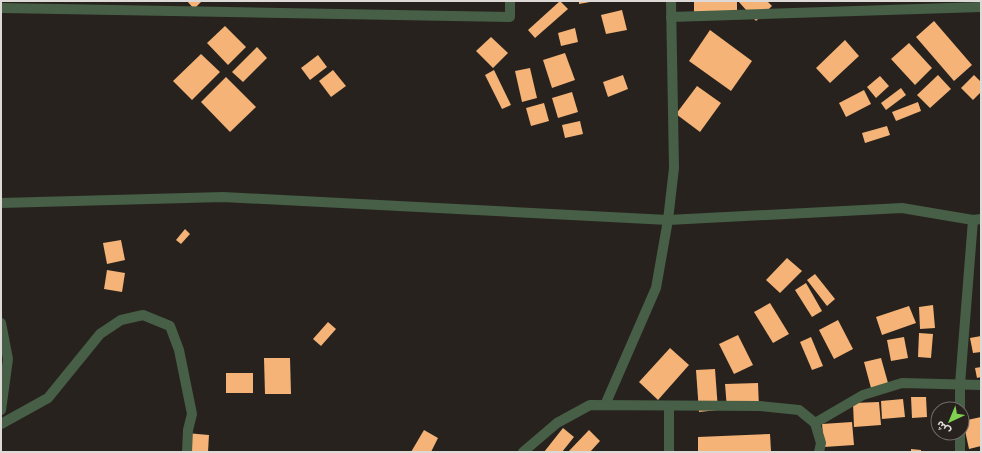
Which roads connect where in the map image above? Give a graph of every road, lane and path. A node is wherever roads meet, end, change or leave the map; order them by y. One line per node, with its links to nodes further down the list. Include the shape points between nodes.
1 (510, 1): 3 (street, via 510,17)
2 (671, 1): 6 (street)
3 (128, 6): 4 (street)
4 (1, 8)
5 (981, 8): 6 (street)
6 (671, 17): 8 (street, via 674,168)
7 (1, 203): 8 (street, via 223,197)
8 (668, 220): 9 (street, via 902,208); 14 (street, via 656,288)
9 (977, 220): 11 (street)
10 (1, 323): 16 (street, via 8,359)
11 (960, 384): 12 (street); 13 (street); 18 (street, via 902,383 863,396)
12 (981, 385)
13 (960, 401)
14 (605, 405): 15 (street); 21 (street, via 590,405 557,422)
15 (669, 406): 18 (street, via 760,406 799,410); 22 (street)
16 (1, 410)
17 (1, 424): 20 (street, via 48,398 100,334 121,320 143,315 170,326 179,350 192,414)
18 (815, 424): 23 (street, via 821,443)
19 (960, 441): 24 (street)
20 (187, 452)
21 (524, 452)
22 (669, 452)
23 (820, 452)
24 (960, 452)

